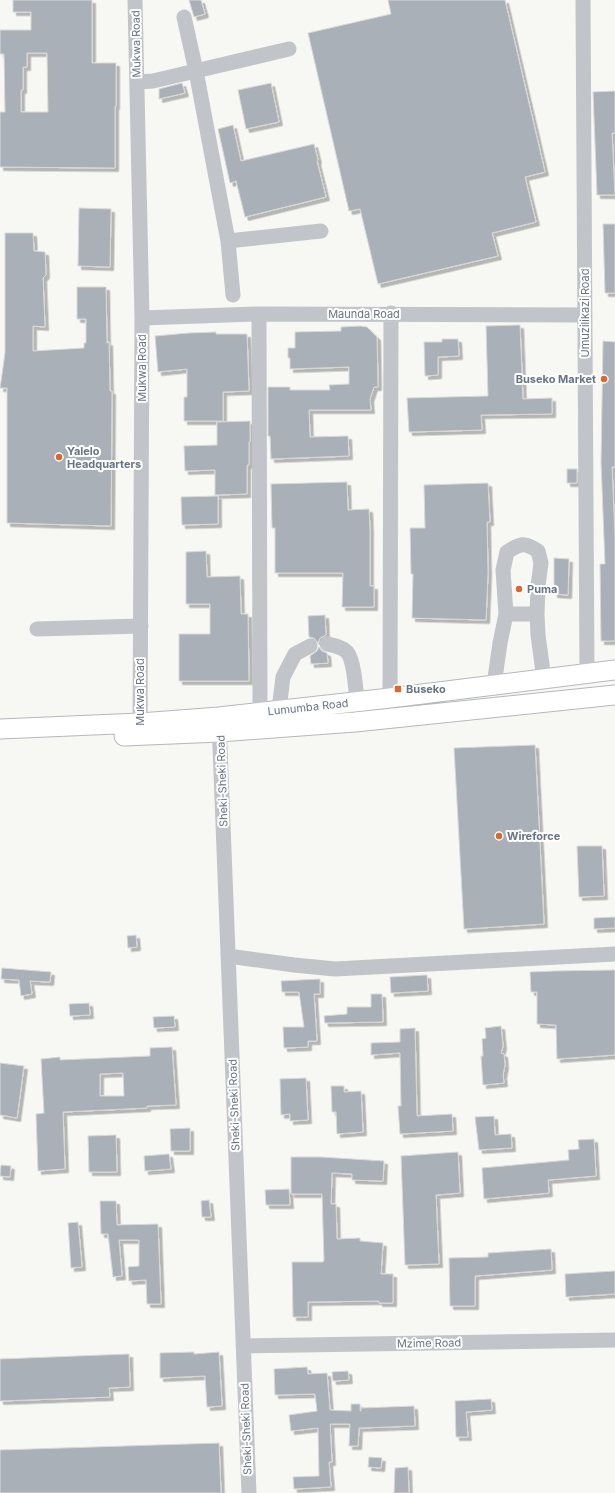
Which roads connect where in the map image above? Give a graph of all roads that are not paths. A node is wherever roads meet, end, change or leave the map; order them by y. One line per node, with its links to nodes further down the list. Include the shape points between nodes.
1 (135, 0): 6 (street, Mukwa Road)
2 (583, 0): 12 (street, Umuzilikazi Road)
3 (184, 17): 5 (street)
4 (289, 49): 5 (street)
5 (196, 71): 6 (street); 8 (street)
6 (137, 82): 13 (street, Mukwa Road)
7 (321, 231): 8 (street)
8 (228, 241): 9 (street)
9 (233, 295)
10 (391, 313): 11 (street, Maunda Road); 12 (street, Maunda Road); 25 (street)
11 (259, 314): 13 (street, Maunda Road); 28 (street)
12 (585, 315): 21 (street, Umuzilikazi Road)
13 (142, 318): 16 (street, Mukwa Road)
14 (506, 614): 15 (street); 15 (street, via 503,570 507,552 518,545 528,545 538,551 541,563); 23 (street)
15 (537, 614): 22 (street)
16 (141, 626): 17 (street); 31 (street, Mukwa Road)
17 (37, 629)
18 (327, 644): 26 (street, via 338,646 347,652 354,674)
19 (310, 646): 27 (street, via 295,654 283,676)
20 (615, 670): 21 (main road, Lumumba Road)
21 (587, 674): 22 (main road, Lumumba Road)
22 (544, 679): 23 (main road, Lumumba Road)
23 (494, 685): 25 (main road, Lumumba Road)
24 (615, 695): 29 (main road, Lumumba Road, via 433,715)
25 (390, 698): 26 (main road, Lumumba Road)
26 (357, 701): 27 (main road, Lumumba Road)
27 (279, 710): 28 (main road, Lumumba Road)
28 (260, 712): 29 (main road, Lumumba Road)
29 (219, 725): 31 (main road, Lumumba Road); 34 (street, Sheki-Sheki Road)
30 (0, 729): 31 (main road, Lumumba Road)
31 (140, 729): 32 (main road, Lumumba Road)
32 (0, 742)
33 (615, 954): 34 (street, via 335,969)
34 (228, 956): 36 (street, Sheki-Sheki Road)
35 (615, 1340): 36 (street, Mzime Road)
36 (243, 1346): 37 (street, Sheki-Sheki Road)
37 (249, 1493)

